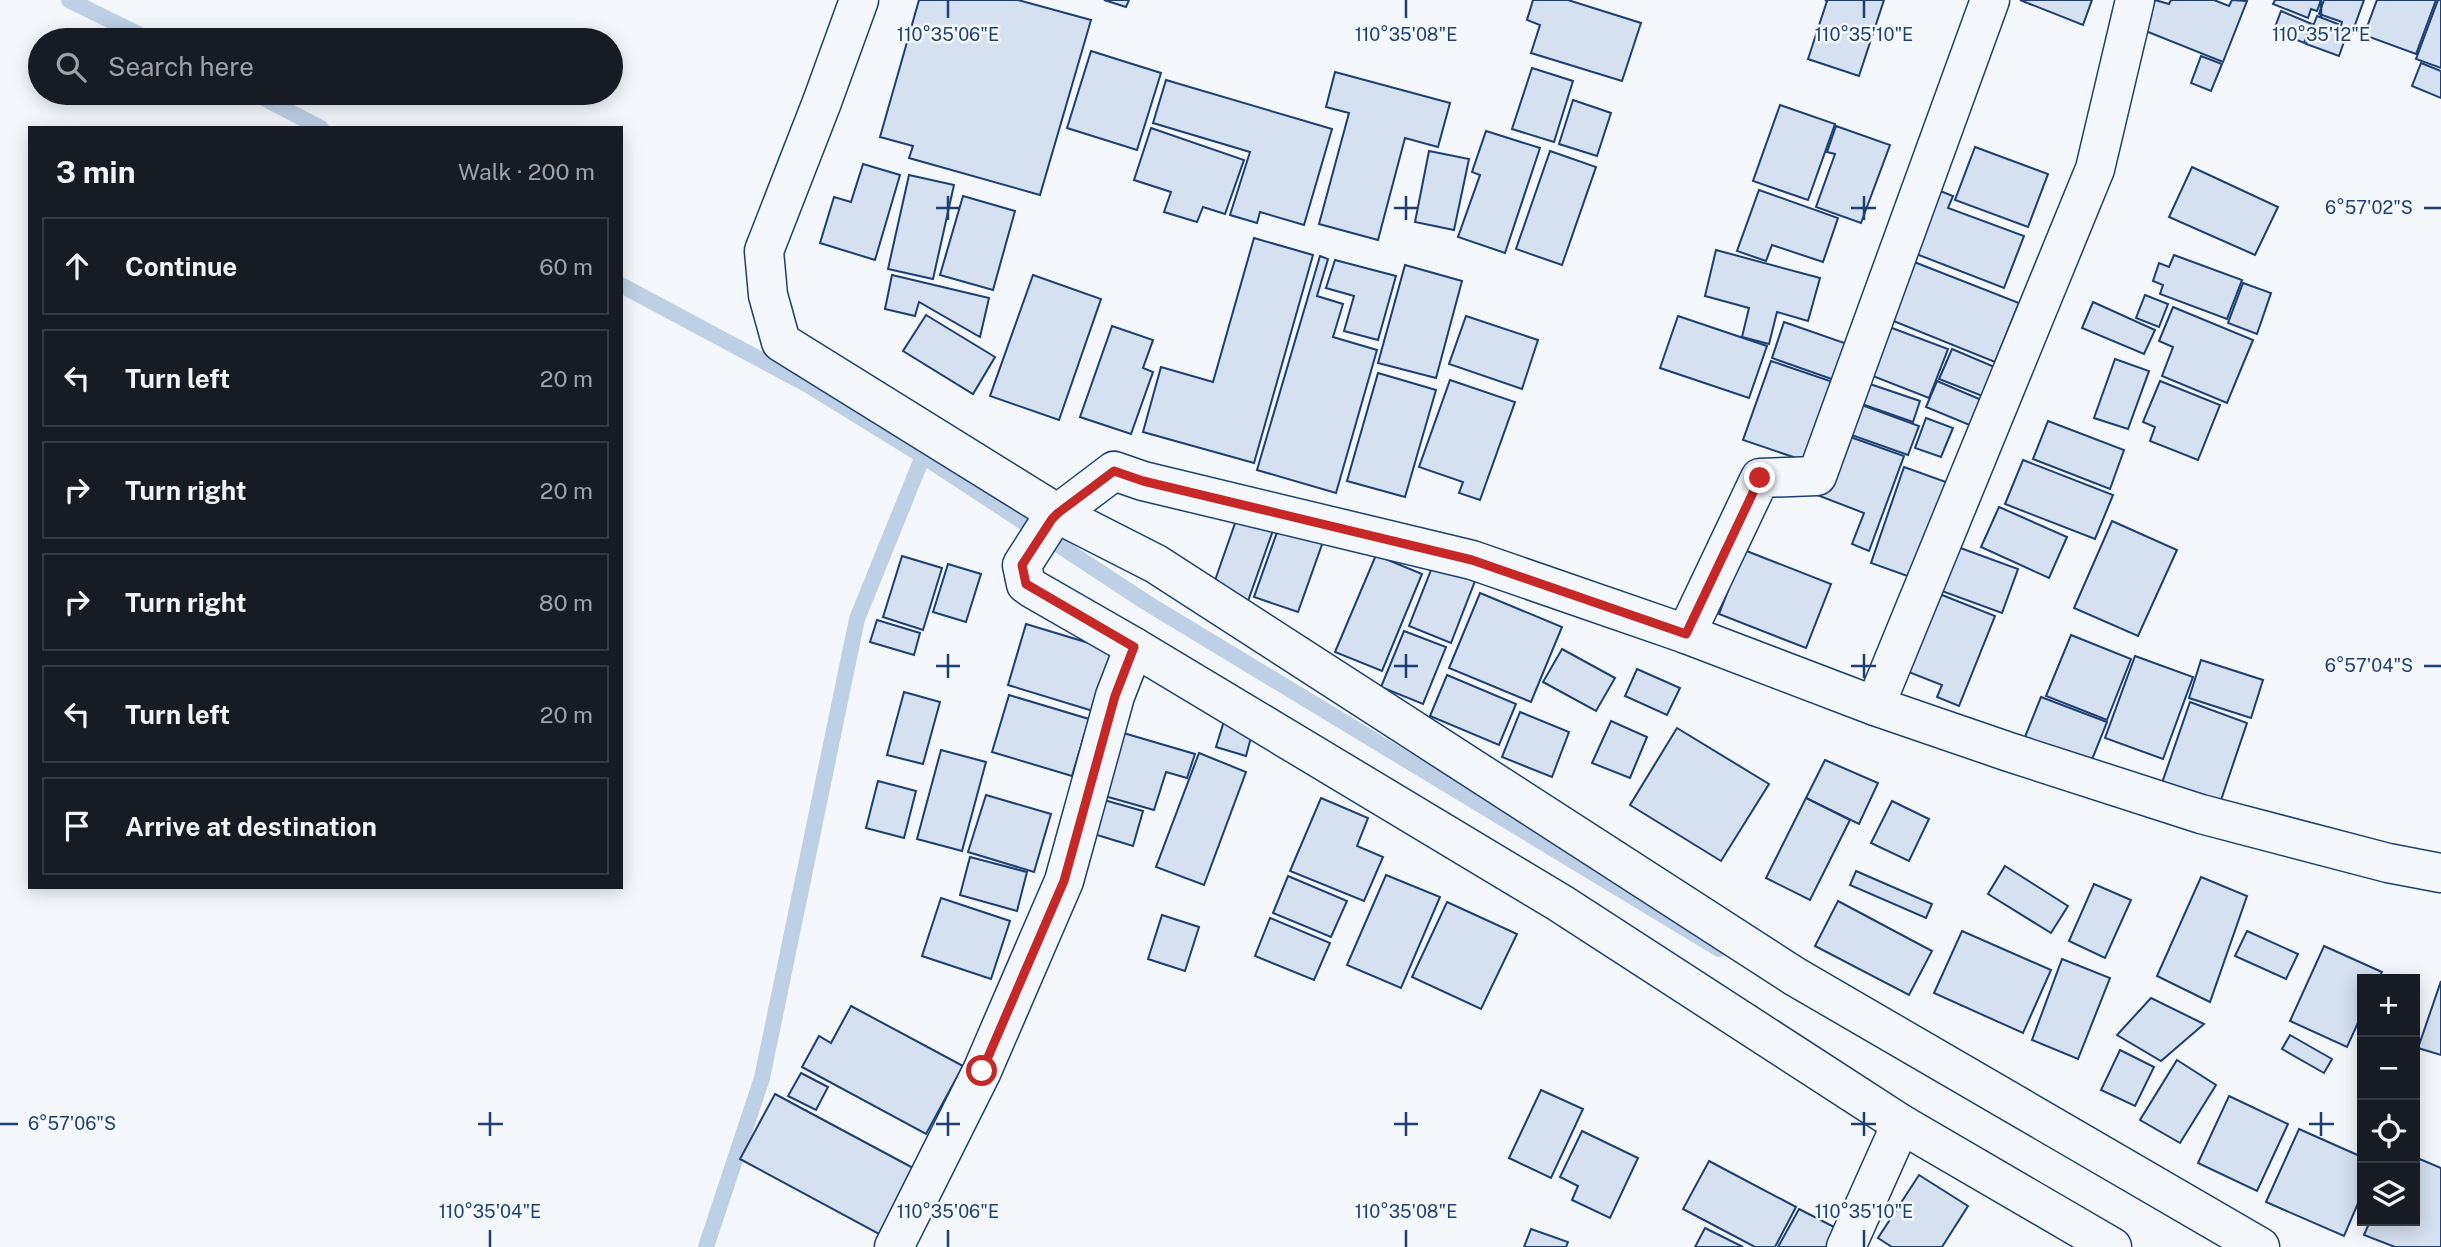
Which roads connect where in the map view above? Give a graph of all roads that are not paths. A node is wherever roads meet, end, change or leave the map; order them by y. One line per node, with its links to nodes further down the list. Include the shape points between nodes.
1 (859, 0): 4 (street, via 764,251 768,295 781,342)
2 (1990, 0): 5 (street, via 1816,476 1760,478)
3 (2135, 0): 7 (street, via 2095,169)
4 (1055, 516): 5 (street, via 1114,471 1472,560); 6 (street, via 1022,565 1026,584); 13 (street, via 1156,564 1794,976)
5 (1686, 634): 7 (street)
6 (1134, 647): 9 (street, via 1560,903); 10 (street, via 1115,696 1064,881 982,1071)
7 (1875, 706): 8 (street, via 2201,814)
8 (2441, 873)
9 (1901, 1125): 11 (street); 12 (street)
10 (894, 1247)
11 (1846, 1247)
12 (2112, 1247)
13 (2260, 1247)

